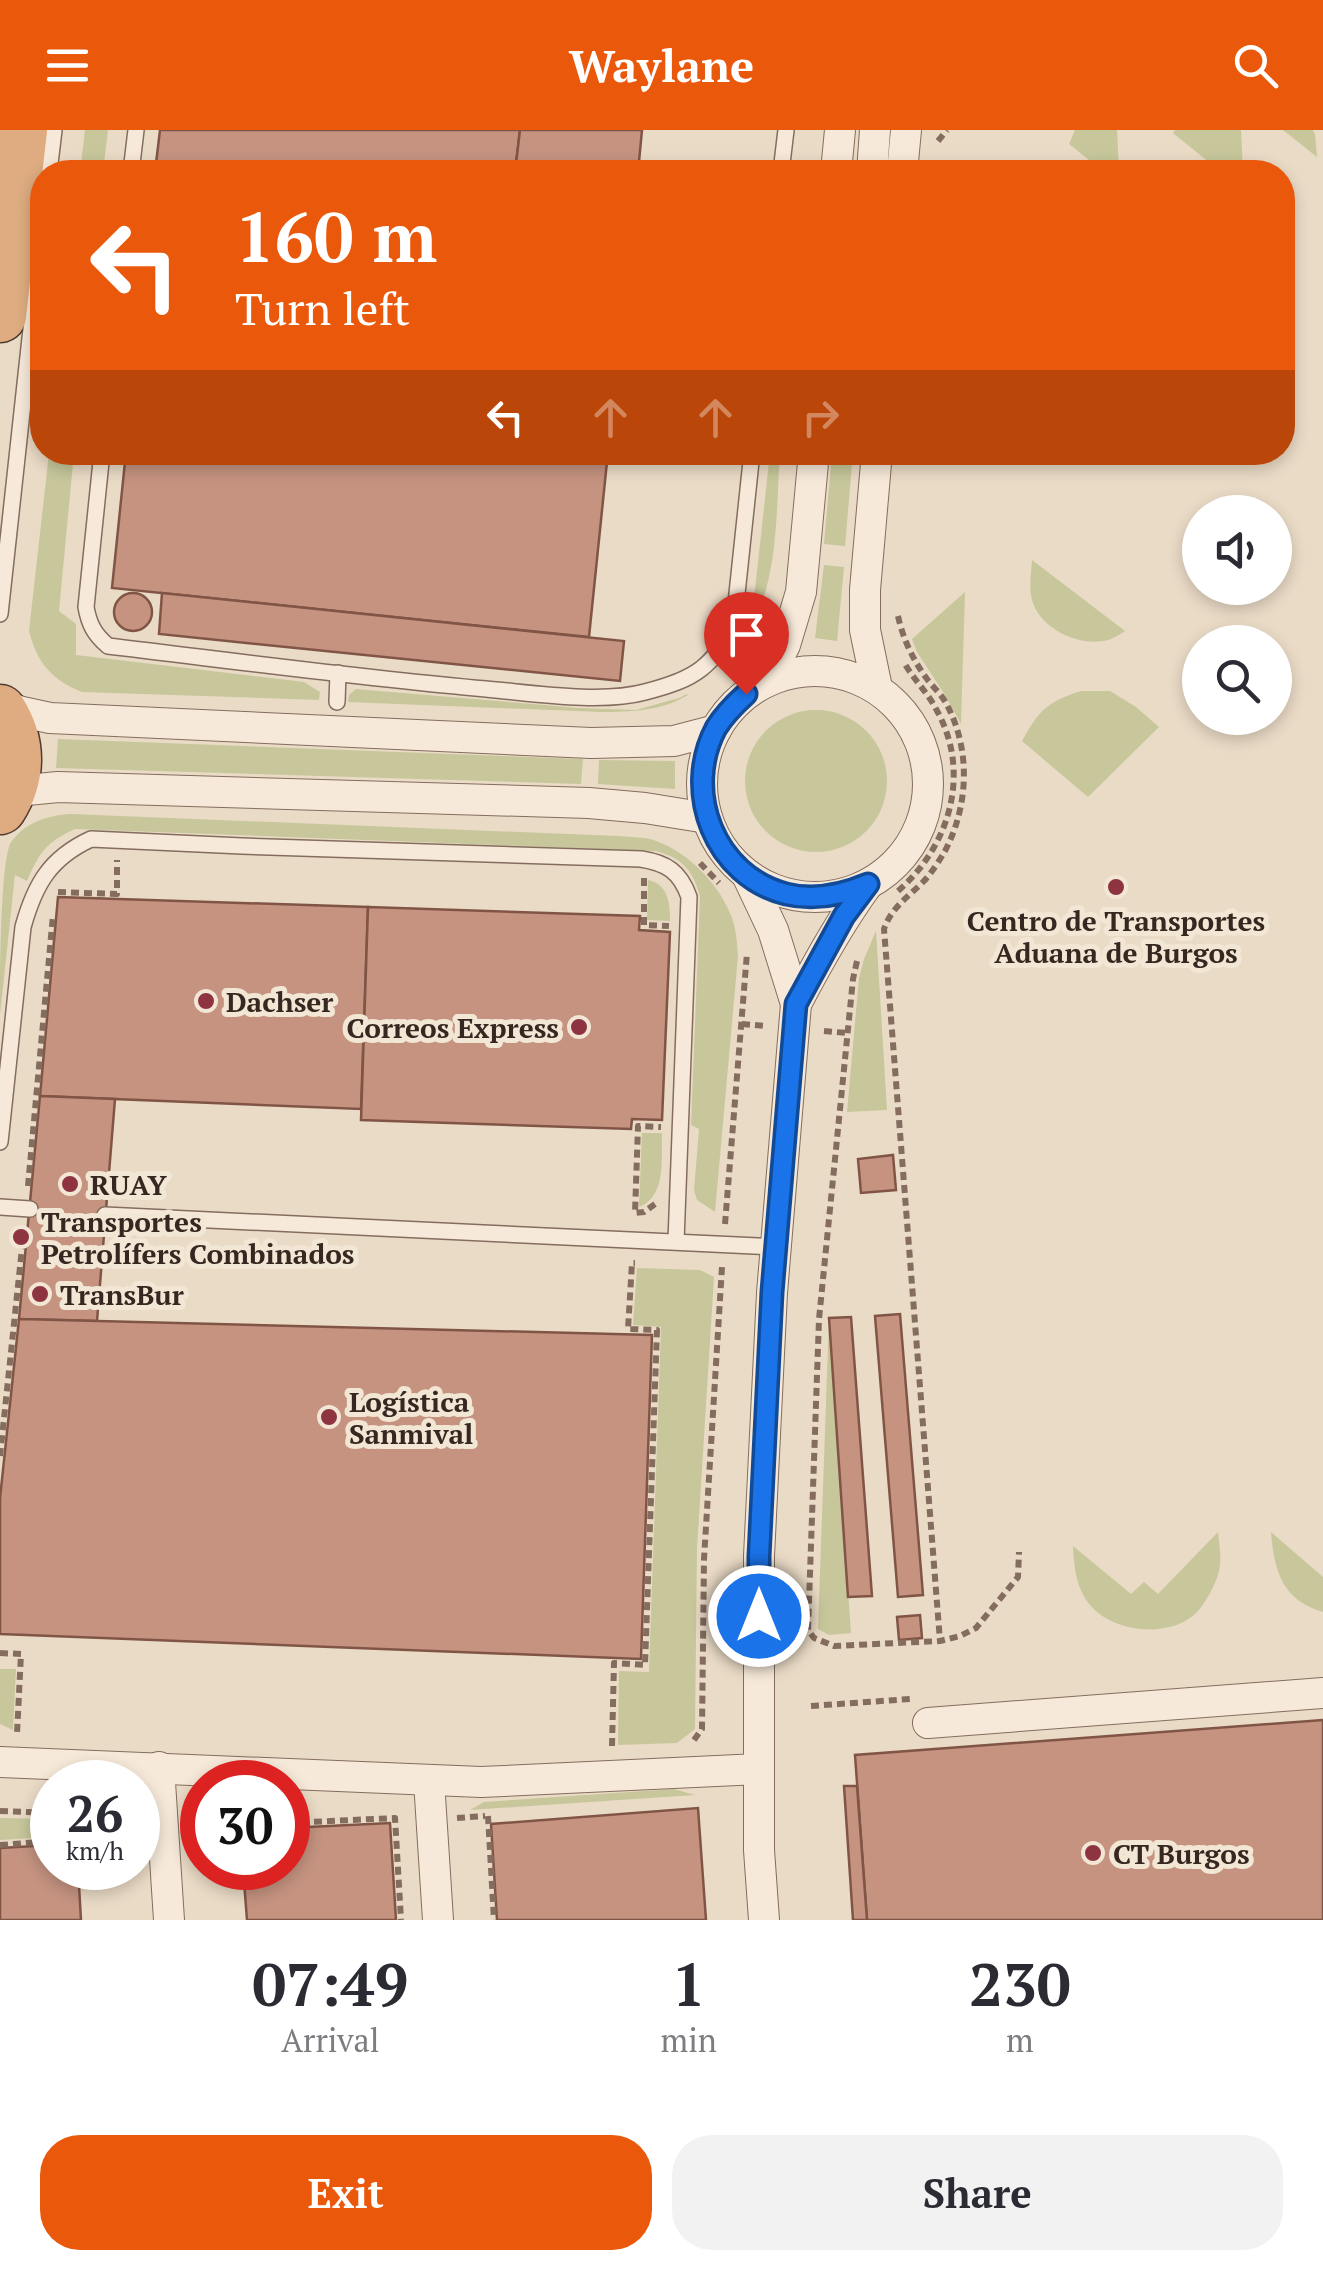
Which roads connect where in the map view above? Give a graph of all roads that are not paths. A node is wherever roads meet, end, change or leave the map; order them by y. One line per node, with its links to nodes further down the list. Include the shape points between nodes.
1 (21, 130): 14 (highway)
2 (54, 130): 8 (lane)
3 (136, 130): 9 (lane)
4 (786, 130): 10 (lane)
5 (840, 130): 11 (street)
6 (875, 130): 12 (street)
7 (906, 130): 13 (street)
8 (50, 160)
9 (133, 160)
10 (782, 160)
11 (837, 160)
12 (873, 160)
13 (903, 160)
14 (0, 316)
15 (30, 338): 20 (lane)
16 (101, 465): 23 (lane, via 86,606 95,634 108,646)
17 (751, 465): 21 (lane)
18 (813, 465): 24 (street, via 800,592)
19 (876, 465): 25 (street, via 865,630)
20 (0, 614)
21 (738, 622): 22 (lane); 23 (lane, via 700,672 642,693 604,697)
22 (741, 647)
23 (338, 673): 26 (lane)
24 (766, 681): 25 (street, via 822,670); 28 (street)
25 (877, 688): 32 (street, via 913,726 928,776 920,827)
26 (337, 702)
27 (0, 707): 28 (street, via 50,718 591,742 674,741); 29 (highway, via 16,752)
28 (716, 730): 30 (street, via 705,758)
29 (2, 806): 30 (street, via 27,790 58,786 589,803)
30 (707, 818): 31 (street)
31 (736, 883): 32 (street, via 806,897); 33 (street, via 773,930)
32 (881, 889): 33 (street, via 844,916)
33 (796, 1004): 39 (street)
34 (0, 1142): 38 (lane, via 23,927 41,879 70,848 92,839 640,859 671,868 689,897)
35 (0, 1207): 36 (lane)
36 (28, 1209)
37 (106, 1215): 38 (lane)
38 (676, 1240): 39 (lane)
39 (777, 1247): 45 (street, via 759,1556)
40 (1323, 1693): 41 (street)
41 (928, 1724)
42 (8, 1750): 43 (street)
43 (96, 1760)
44 (160, 1767): 46 (street)
45 (759, 1769): 46 (street); 50 (street)
46 (429, 1781): 49 (street)
47 (160, 1795): 48 (street)
48 (169, 1920)
49 (438, 1920)
50 (764, 1920)

